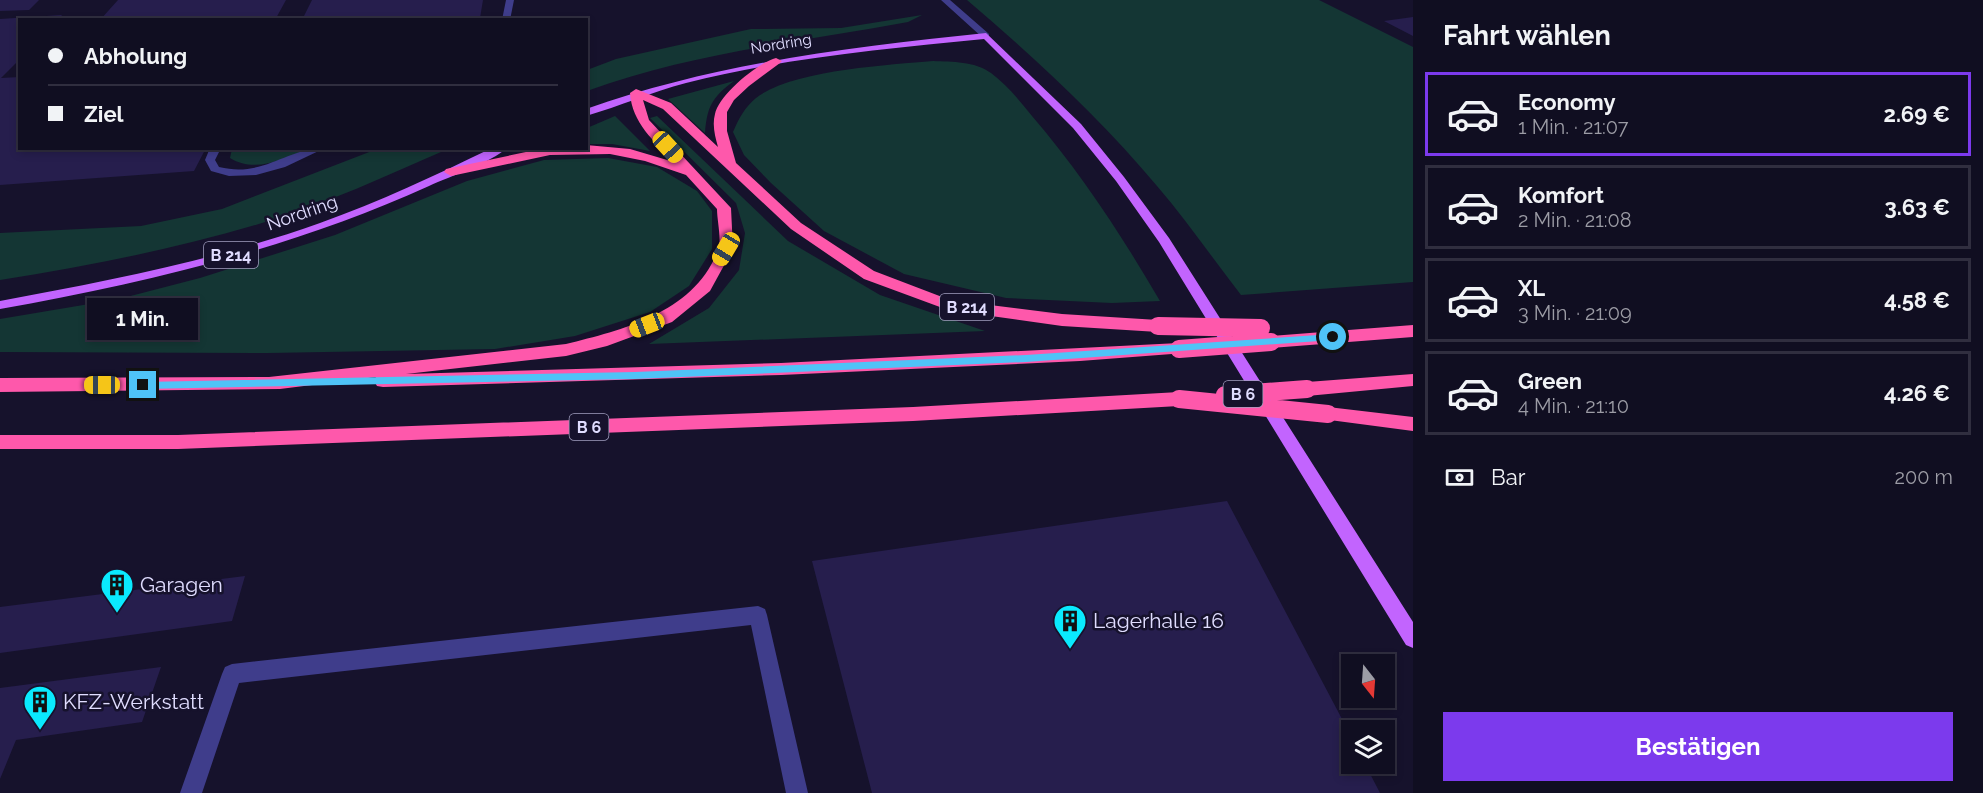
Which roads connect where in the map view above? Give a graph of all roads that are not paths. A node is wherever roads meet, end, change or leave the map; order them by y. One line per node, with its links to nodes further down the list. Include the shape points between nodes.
1 (510, 0): 3 (street)
2 (945, 0): 4 (street)
3 (506, 18)
4 (986, 36): 5 (main road, Nordring); 23 (main road, via 1077,126 1152,224)
5 (776, 61): 6 (main road, Nordring); 11 (highway, via 740,87 721,111 722,139)
6 (636, 93): 7 (main road, Nordring); 11 (highway, B 214, via 667,106); 13 (highway, via 643,121)
7 (588, 112)
8 (215, 150): 9 (street, via 210,160 215,169 232,175 260,172)
9 (315, 150)
10 (498, 150): 12 (main road, Nordring / B 214)
11 (730, 165): 16 (highway, B 214, bridge, via 796,226 869,275 948,305 1062,320)
12 (451, 172): 13 (highway, via 518,157 609,150 653,159); 14 (main road, Nordring / B 214, via 273,243 128,280)
13 (693, 174): 18 (highway, via 724,208 726,249 704,287 666,318 566,350)
14 (0, 305)
15 (1413, 331): 16 (highway)
16 (1353, 336): 18 (highway, bridge, via 1015,359 635,376)
17 (1413, 380): 20 (highway, B 6, bridge)
18 (269, 383): 19 (highway)
19 (0, 385)
20 (1179, 399): 21 (highway, bridge); 22 (highway, B 6, via 913,414 178,442)
21 (1413, 424)
22 (0, 442)
23 (1413, 639)
24 (191, 793): 25 (street, via 232,674 758,615)
25 (797, 793)

